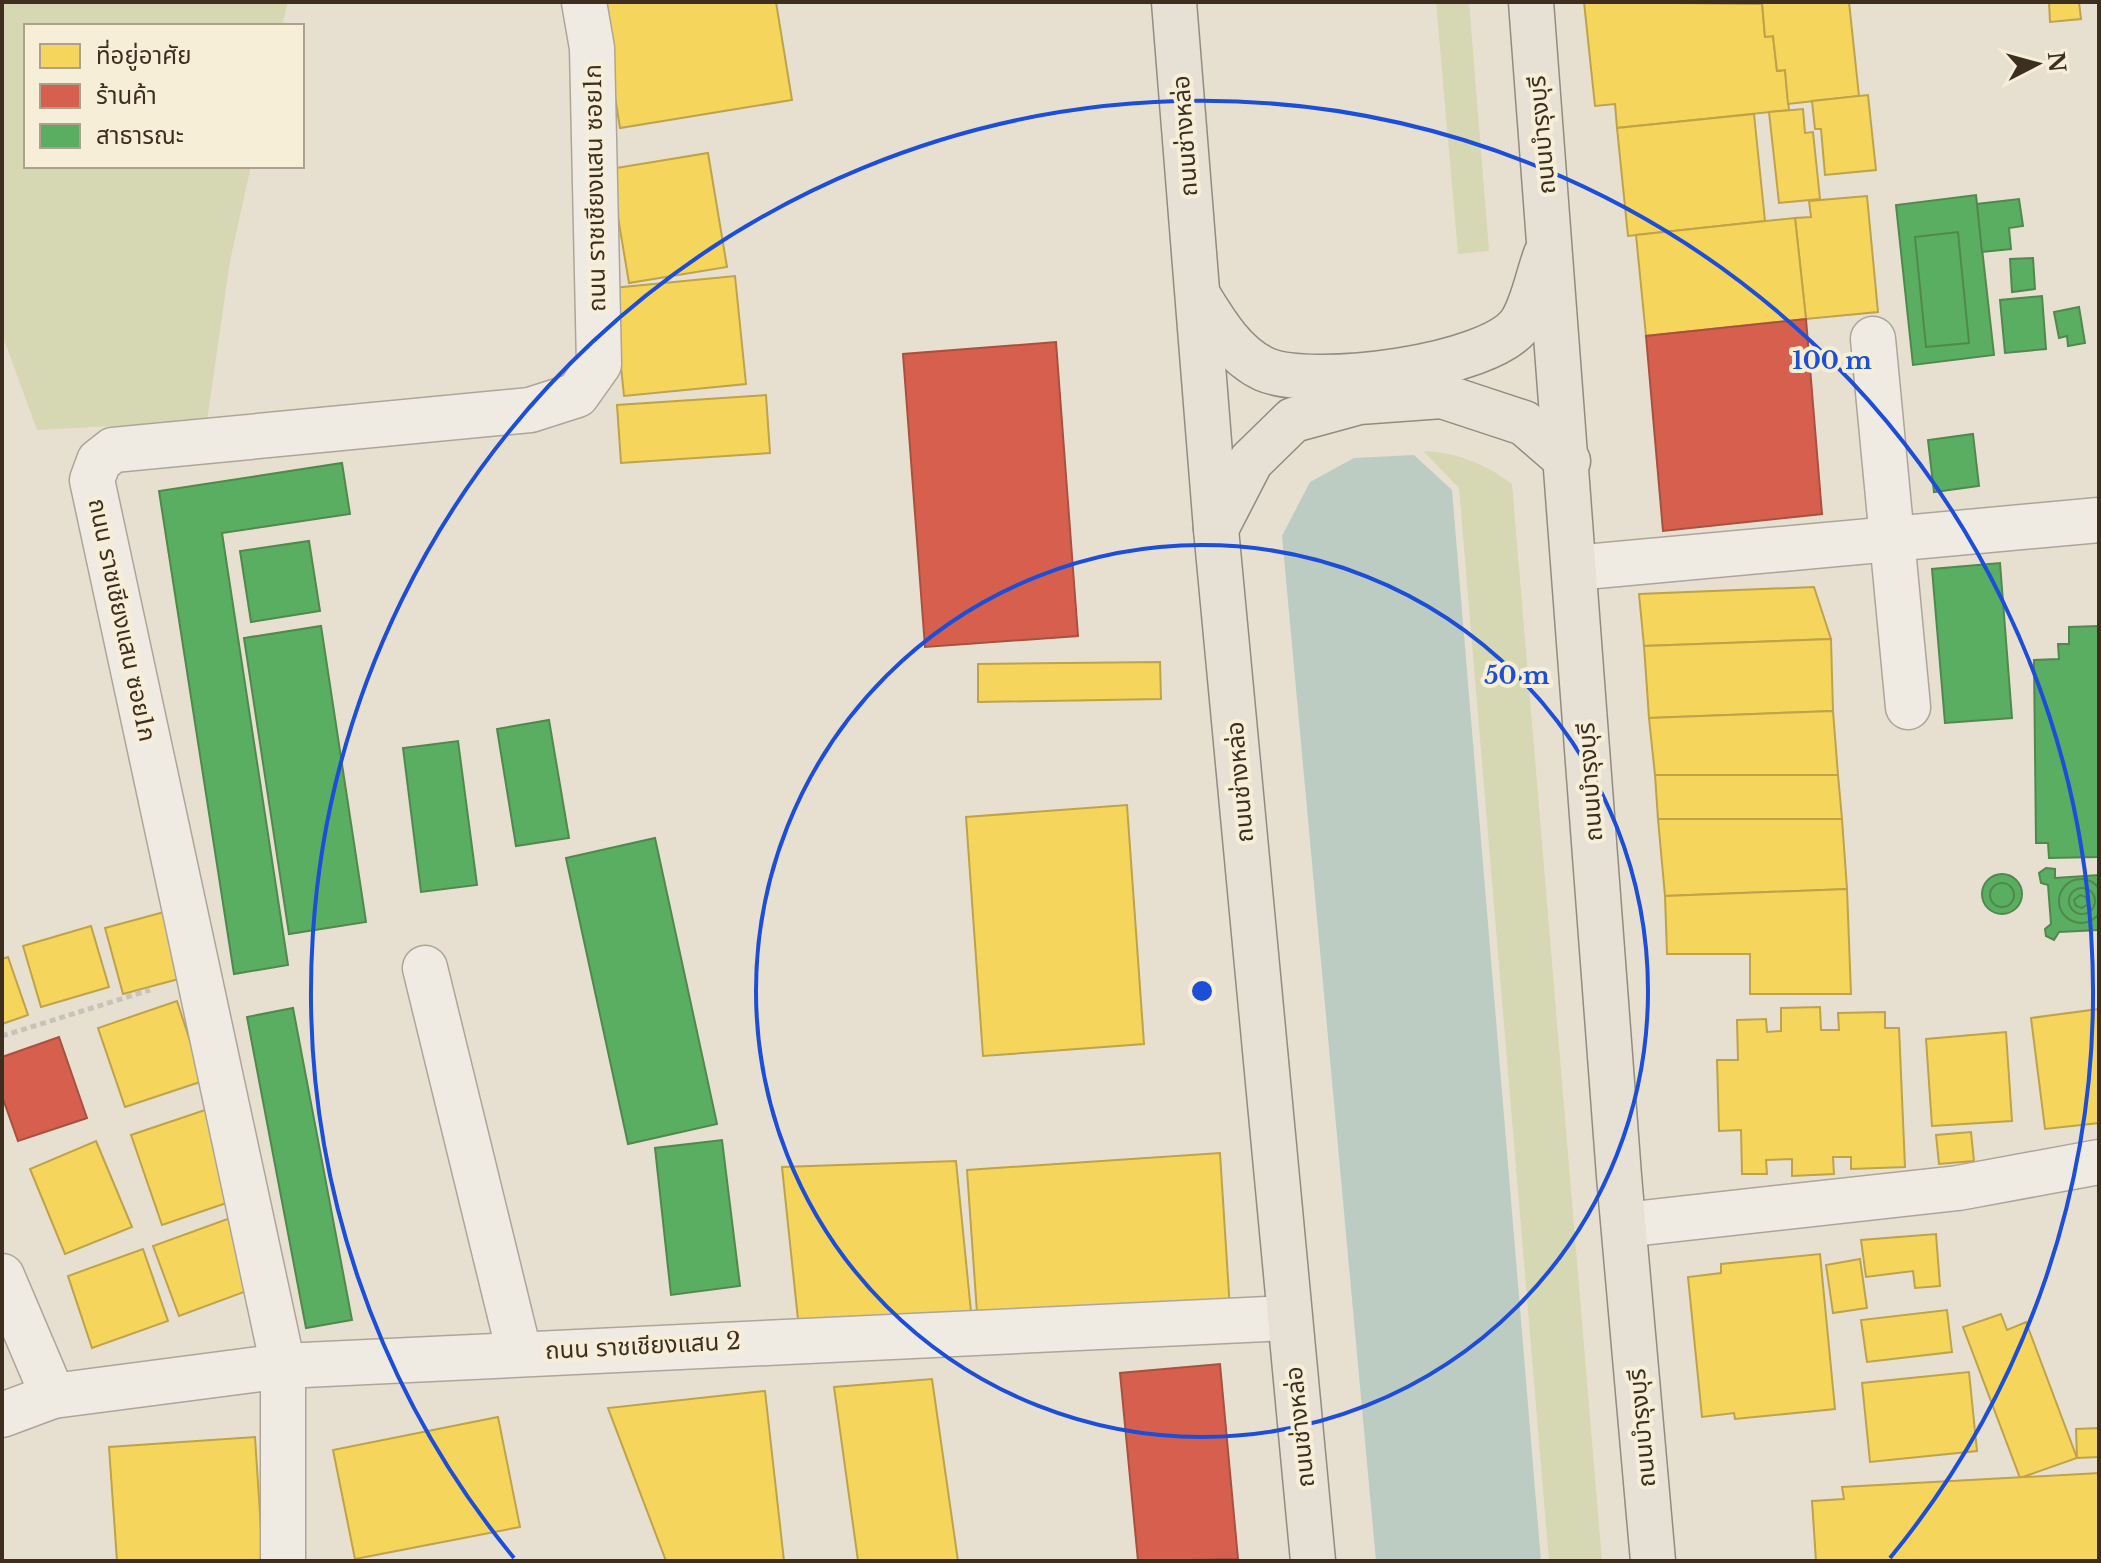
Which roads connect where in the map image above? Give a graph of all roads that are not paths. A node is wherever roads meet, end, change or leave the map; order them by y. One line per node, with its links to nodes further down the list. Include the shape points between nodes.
1 (584, 2): 19 (street, ถนน ราชเชียงแสน ซอย1ก, via 592,48 599,364 577,395 530,410 113,450 99,461 92,480)
2 (1174, 2): 5 (main road, ถนนช่างหล่อ)
3 (1531, 2): 4 (main road, ถนนบำรุงบุรี)
4 (1551, 240): 5 (main road, via 1521,325 1483,350 1415,370 1298,379 1262,369 1221,332); 7 (main road, ถนนบำรุงบุรี)
5 (1197, 294): 9 (main road, ถนนช่างหล่อ)
6 (1873, 339): 10 (street)
7 (1568, 461): 9 (main road, via 1524,423 1442,396 1359,402 1293,420 1251,461); 11 (main road, ถนนบำรุงบุรี)
8 (2099, 520): 10 (street)
9 (1216, 529): 17 (main road, ถนนช่างหล่อ)
10 (1891, 539): 11 (street); 12 (street)
11 (1574, 568): 15 (main road, ถนนบำรุงบุรี)
12 (1908, 707)
13 (425, 968): 18 (street)
14 (2099, 1162): 15 (street, via 1958,1188)
15 (1624, 1225): 24 (main road, ถนนบำรุงบุรี)
16 (2, 1276): 20 (street)
17 (1289, 1318): 18 (street, ถนน ราชเชียงแสน 2); 23 (main road, ถนนช่างหล่อ)
18 (519, 1352): 19 (street, ถนน ราชเชียงแสน 2)
19 (283, 1366): 20 (street, ถนน ราชเชียงแสน 2); 22 (street, ถนน ราชเชียงแสน ซอย1ก)
20 (53, 1396): 21 (street, ถนน ราชเชียงแสน 2)
21 (2, 1415)
22 (283, 1561)
23 (1313, 1561)
24 (1653, 1561)

